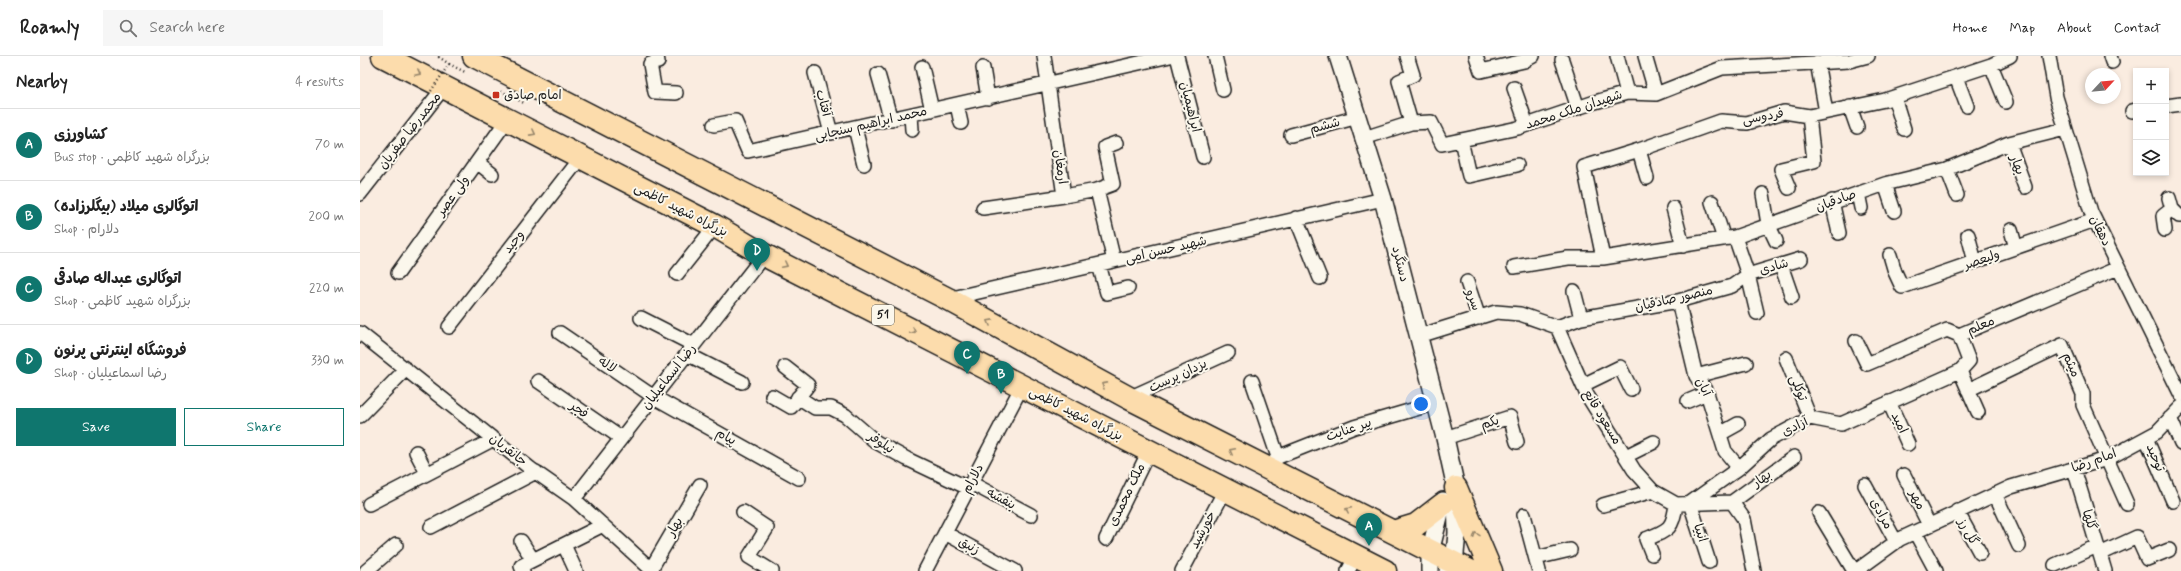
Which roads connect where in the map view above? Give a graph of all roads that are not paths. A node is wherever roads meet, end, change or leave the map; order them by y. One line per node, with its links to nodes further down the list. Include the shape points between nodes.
1 (383, 56): 29 (highway, بزرگراه شهید کاظمی / 51, one-way to 29)
2 (474, 56): 19 (highway)
3 (657, 56): 31 (street, via 658,62 650,64 655,92)
4 (1044, 56): 27 (street, ارمغان)
5 (1170, 56): 27 (street)
6 (1177, 56): 66 (street, ابراهیمیان)
7 (1215, 56): 30 (street)
8 (1338, 56): 47 (street, دستگرد)
9 (1407, 56): 50 (street, via 1413,76 1399,81)
10 (1476, 56): 16 (street, via 1481,71)
11 (1617, 56): 32 (street)
12 (1645, 56): 33 (street)
13 (1868, 56): 20 (street, شهیدان ملک محمد, via 1850,61)
14 (2010, 56): 21 (street, فردوسی)
15 (2049, 56): 57 (street, دهقان)
16 (1526, 58)
17 (1562, 60): 42 (street)
18 (1796, 60): 20 (street, شهیدان ملک محمد); 33 (street, شهیدان ملک محمد, via 1722,68)
19 (499, 61): 121 (highway)
20 (1817, 62): 44 (street)
21 (1991, 65): 26 (street, فردوسی); 36 (street)
22 (922, 67): 43 (street)
23 (984, 68): 35 (street)
24 (815, 73): 59 (street, آفتاب)
25 (878, 74): 49 (street)
26 (1956, 77): 34 (street, فردوسی); 39 (street)
27 (1048, 84): 35 (street, محمد ابراهیم سنجابی); 82 (street, ارمغان)
28 (1514, 88): 53 (street)
29 (438, 89): 48 (highway, بزرگراه شهید کاظمی / 51); 79 (street, محمدرضا صفریان)
30 (1223, 90)
31 (676, 93)
32 (1627, 93): 33 (street, شهیدان ملک محمد); 42 (street, شهیدان ملک محمد)
33 (1656, 94)
34 (1894, 97): 41 (street, فردوسی); 56 (street)
35 (988, 98): 38 (street, محمد ابراهیم سنجابی)
36 (2006, 102)
37 (2181, 104): 40 (street)
38 (957, 105): 43 (street, محمد ابراهیم سنجابی); 51 (street)
39 (1968, 106)
40 (2169, 106)
41 (1850, 107): 44 (street, فردوسی); 54 (street)
42 (1578, 108): 53 (street, شهیدان ملک محمد)
43 (932, 110): 45 (street, محمد ابراهیم سنجابی)
44 (1826, 112): 46 (street, فردوسی)
45 (910, 115): 49 (street, محمد ابراهیم سنجابی); 58 (street)
46 (1809, 116): 65 (street, فردوسی, via 1784,112 1747,123 1721,121); 76 (street, via 1814,161 1781,169)
47 (1358, 117): 60 (street, ششم); 61 (street, دستگرد)
48 (507, 120): 67 (highway, بزرگراه شهید کاظمی / 51, one-way to 67); 68 (street, ولی عصر)
49 (891, 120): 55 (street, محمد ابراهیم سنجابی)
50 (1411, 122): 61 (street, شهیدان ملک محمد); 62 (street, شهیدان ملک محمد, via 1430,122 1442,144)
51 (961, 123)
52 (714, 125): 59 (street, محمد ابراهیم سنجابی, via 735,121 748,152)
53 (1527, 125): 62 (street, شهیدان ملک محمد)
54 (1857, 127)
55 (855, 128): 59 (street, محمد ابراهیم سنجابی); 69 (street)
56 (1904, 129)
57 (2065, 129): 64 (street, صادقیان); 92 (street, دهقان)
58 (912, 130)
59 (831, 133)
60 (1291, 135)
61 (1364, 138): 83 (street, دستگرد)
62 (1461, 140): 70 (street, via 1469,176)
63 (1116, 143): 77 (street, ارمغان, via 1105,147 1113,184)
64 (2009, 143): 71 (street, صادقیان); 75 (street, بهار)
65 (1639, 150): 73 (street); 105 (street, فردوسی, via 1584,167)
66 (1203, 157)
67 (580, 158): 94 (highway, بزرگراه شهید کاظمی / 51); 128 (street, وحید)
68 (477, 162): 72 (street); 113 (street, ولی عصر)
69 (864, 164)
70 (1517, 166)
71 (1947, 169): 74 (street, صادقیان); 81 (street)
72 (492, 174)
73 (1647, 178)
74 (1885, 184): 78 (street, صادقیان); 90 (street)
75 (2025, 187)
76 (1789, 188)
77 (1097, 190): 82 (street, ارمغان); 107 (street)
78 (1858, 193): 84 (street, صادقیان); 88 (street)
79 (360, 194)
80 (1762, 194): 93 (street)
81 (1957, 195)
82 (1064, 196): 86 (street)
83 (1383, 199): 91 (street, شهید حسن امی); 132 (street, دستگرد)
84 (1832, 201): 93 (street, صادقیان, via 1799,215); 97 (street)
85 (1712, 202): 99 (street)
86 (983, 208)
87 (1673, 208): 101 (street)
88 (1861, 208)
89 (2174, 208): 96 (street, via 2163,216)
90 (1894, 211)
91 (1296, 218): 107 (street, شهید حسن امی); 116 (street)
92 (2095, 220): 102 (street, ولیعصر); 112 (street, دهقان)
93 (1768, 224): 99 (street, صادقیان); 100 (street)
94 (715, 226): 104 (highway, بزرگراه شهید کاظمی / 51); 114 (street)
95 (2011, 230): 102 (street)
96 (2165, 230)
97 (1839, 233)
98 (1968, 235): 108 (street)
99 (1730, 238): 101 (street, صادقیان); 115 (street)
100 (1776, 242)
101 (1683, 246): 105 (street, صادقیان)
102 (2016, 248): 108 (street, ولیعصر)
103 (1890, 254): 108 (street, ولیعصر, via 1902,287)
104 (764, 255): 134 (street, رضا اسماعیلیان); 146 (highway, بزرگراه شهید کاظمی / 51, one-way to 146)
105 (1603, 258): 111 (street, صادقیان, via 1568,258)
106 (1801, 259): 110 (street, شادی)
107 (1114, 261): 109 (street, شهید حسن امی)
108 (1975, 262)
109 (1099, 265): 118 (street, via 1107,293); 121 (street, شهید حسن امی)
110 (1781, 265): 115 (street, شادی); 120 (street)
111 (1514, 267)
112 (2118, 268): 131 (street, معلم); 150 (street, دهقان)
113 (398, 273)
114 (677, 274)
115 (1748, 275): 122 (street, منصور صادقیان, via 1732,286); 123 (street)
116 (1320, 278)
117 (1467, 282): 125 (street, سرو)
118 (1128, 288)
119 (1574, 291): 126 (street)
120 (1792, 297)
121 (948, 299): 154 (highway, one-way to 121)
122 (1678, 300): 126 (street, منصور صادقیان); 141 (street, آبان)
123 (1757, 313)
124 (641, 318): 134 (street)
125 (1479, 318): 127 (street, via 1496,312 1520,314); 132 (street)
126 (1581, 318): 127 (street, منصور صادقیان)
127 (1557, 326): 145 (street, مسعود قانع)
128 (449, 327)
129 (360, 333): 139 (street, جانقربان)
130 (560, 333): 152 (street, لاله)
131 (1959, 335): 133 (street, معلم, via 1947,330 1867,364); 140 (street, via 1969,361)
132 (1419, 336): 157 (street, دستگرد)
133 (1856, 341)
134 (690, 350): 144 (street); 152 (street, رضا اسماعیلیان)
135 (1228, 353): 154 (street, یزدان پرست)
136 (1786, 358): 161 (street, توکلی)
137 (1746, 363): 141 (street)
138 (785, 367): 153 (street, via 808,385)
139 (406, 369): 160 (street); 168 (street, جانقربان)
140 (1960, 371): 148 (street); 156 (street, آزادی)
141 (1696, 376): 149 (street, آبان)
142 (538, 381): 165 (street, فجر)
143 (1252, 381): 178 (street)
144 (742, 382)
145 (1583, 385): 147 (street, via 1620,367); 175 (street, مسعود قانع)
146 (1022, 386): 173 (highway, بزرگراه شهید کاظمی / 51); 188 (street, دلارام)
147 (1632, 389)
148 (1968, 390): 159 (street); 177 (street, میثم, via 2062,345 2083,394 2083,405)
149 (1707, 393): 155 (street); 164 (street, آبان)
150 (2181, 395)
151 (772, 396): 153 (street, via 791,407)
152 (654, 397): 165 (street, رضا اسماعیلیان); 184 (street, پیام)
153 (798, 397): 188 (street, نیلوفر, via 815,408 831,408 845,415 876,442 907,460)
154 (1129, 398): 178 (highway, one-way to 154)
155 (1688, 401)
156 (1890, 402): 161 (street, آزادی, via 1841,424); 172 (street, امید)
157 (1436, 403): 166 (street, دستگرد); 178 (street, پیر عنایت, via 1354,427)
158 (2181, 407): 162 (street, امام رضا)
159 (1978, 412)
160 (360, 416)
161 (1810, 418): 179 (street, آزادی, via 1772,439)
162 (2170, 418): 167 (street, امام رضا, via 2157,432); 171 (street)
163 (1738, 424): 164 (street)
164 (1720, 434): 179 (street, آبان, via 1725,451)
165 (621, 438): 192 (street, رضا اسماعیلیان)
166 (1445, 438): 169 (street, یکم, via 1510,417); 185 (street, دستگرد)
167 (2146, 438): 177 (street, امام رضا); 193 (street, توحید)
168 (494, 439): 181 (street, جانقربان); 182 (street)
169 (1517, 442)
170 (1654, 442): 175 (street)
171 (2181, 442)
172 (1908, 444)
173 (1149, 451): 189 (highway, بزرگراه شهید کاظمی / 51); 212 (street, ملک محمدی)
174 (416, 452): 182 (street)
175 (1626, 456): 190 (street, مسعود قانع, via 1634,470)
176 (1794, 456): 194 (street, بهار)
177 (2108, 459): 180 (street, امام رضا); 199 (street)
178 (1274, 463): 209 (highway, one-way to 178)
179 (1739, 468): 195 (street, آزادی)
180 (2074, 469): 191 (street, امام رضا); 219 (street, گلها)
181 (536, 472): 192 (street, جانقربان); 208 (street)
182 (427, 473): 196 (street)
183 (1904, 475): 206 (street, مهر)
184 (799, 478)
185 (1455, 481): 197 (street); 229 (street, دستگرد); 239 (highway, one-way to 185)
186 (700, 485): 230 (street, بهار)
187 (1865, 485): 214 (street, مرادی)
188 (970, 486): 204 (street, بنفشه); 211 (street, دلارام)
189 (1225, 490): 227 (highway, بزرگراه شهید کاظمی / 51); 237 (street, خورشید)
190 (1653, 491): 198 (street, مسعود قانع); 200 (street)
191 (1995, 494): 201 (street, امام رضا); 217 (street)
192 (574, 499): 207 (street, جانقربان)
193 (2173, 501)
194 (1732, 502): 195 (street); 241 (street, via 1744,520)
195 (1690, 503): 198 (street); 226 (street, انبیا)
196 (369, 504)
197 (1442, 504): 209 (highway, via 1426,520); 225 (street)
198 (1676, 504): 222 (street, via 1674,522 1666,531 1646,539)
199 (2128, 504)
200 (1603, 505)
201 (1957, 511): 206 (street, امام رضا); 221 (street, گل رز)
202 (743, 512): 234 (street, via 767,528 749,557)
203 (1819, 513): 242 (street)
204 (1031, 515)
205 (1524, 515): 223 (street)
206 (1929, 525): 210 (street, امام رضا)
207 (603, 526): 216 (street); 230 (street, جانقربان)
208 (431, 527)
209 (1392, 532): 225 (highway)
210 (1915, 532): 214 (street, امام رضا); 243 (street)
211 (945, 533): 235 (street, دلارام); 236 (street, زنبق)
212 (1106, 539)
213 (521, 541): 224 (street)
214 (1896, 542): 242 (street, امام رضا)
215 (396, 545): 231 (street)
216 (564, 545): 224 (street); 233 (street)
217 (2019, 546)
218 (1570, 550): 223 (street)
219 (2098, 550): 220 (street, via 2137,537 2148,559); 228 (street); 244 (street, گلها)
220 (2169, 550)
221 (1980, 553)
222 (1652, 554)
223 (1536, 558): 240 (street)
224 (534, 560): 232 (street, via 521,566)
225 (1430, 561): 229 (highway)
226 (1709, 562)
227 (1352, 563): 238 (highway, بزرگراه شهید کاظمی / 51)
228 (2055, 565)
229 (1457, 568)
230 (652, 570)
231 (366, 571)
232 (523, 571)
233 (576, 571)
234 (772, 571)
235 (925, 571)
236 (1015, 571)
237 (1182, 571)
238 (1385, 571)
239 (1491, 571)
240 (1539, 571)
241 (1754, 571)
242 (1855, 571)
243 (1936, 571)
244 (2105, 571)

